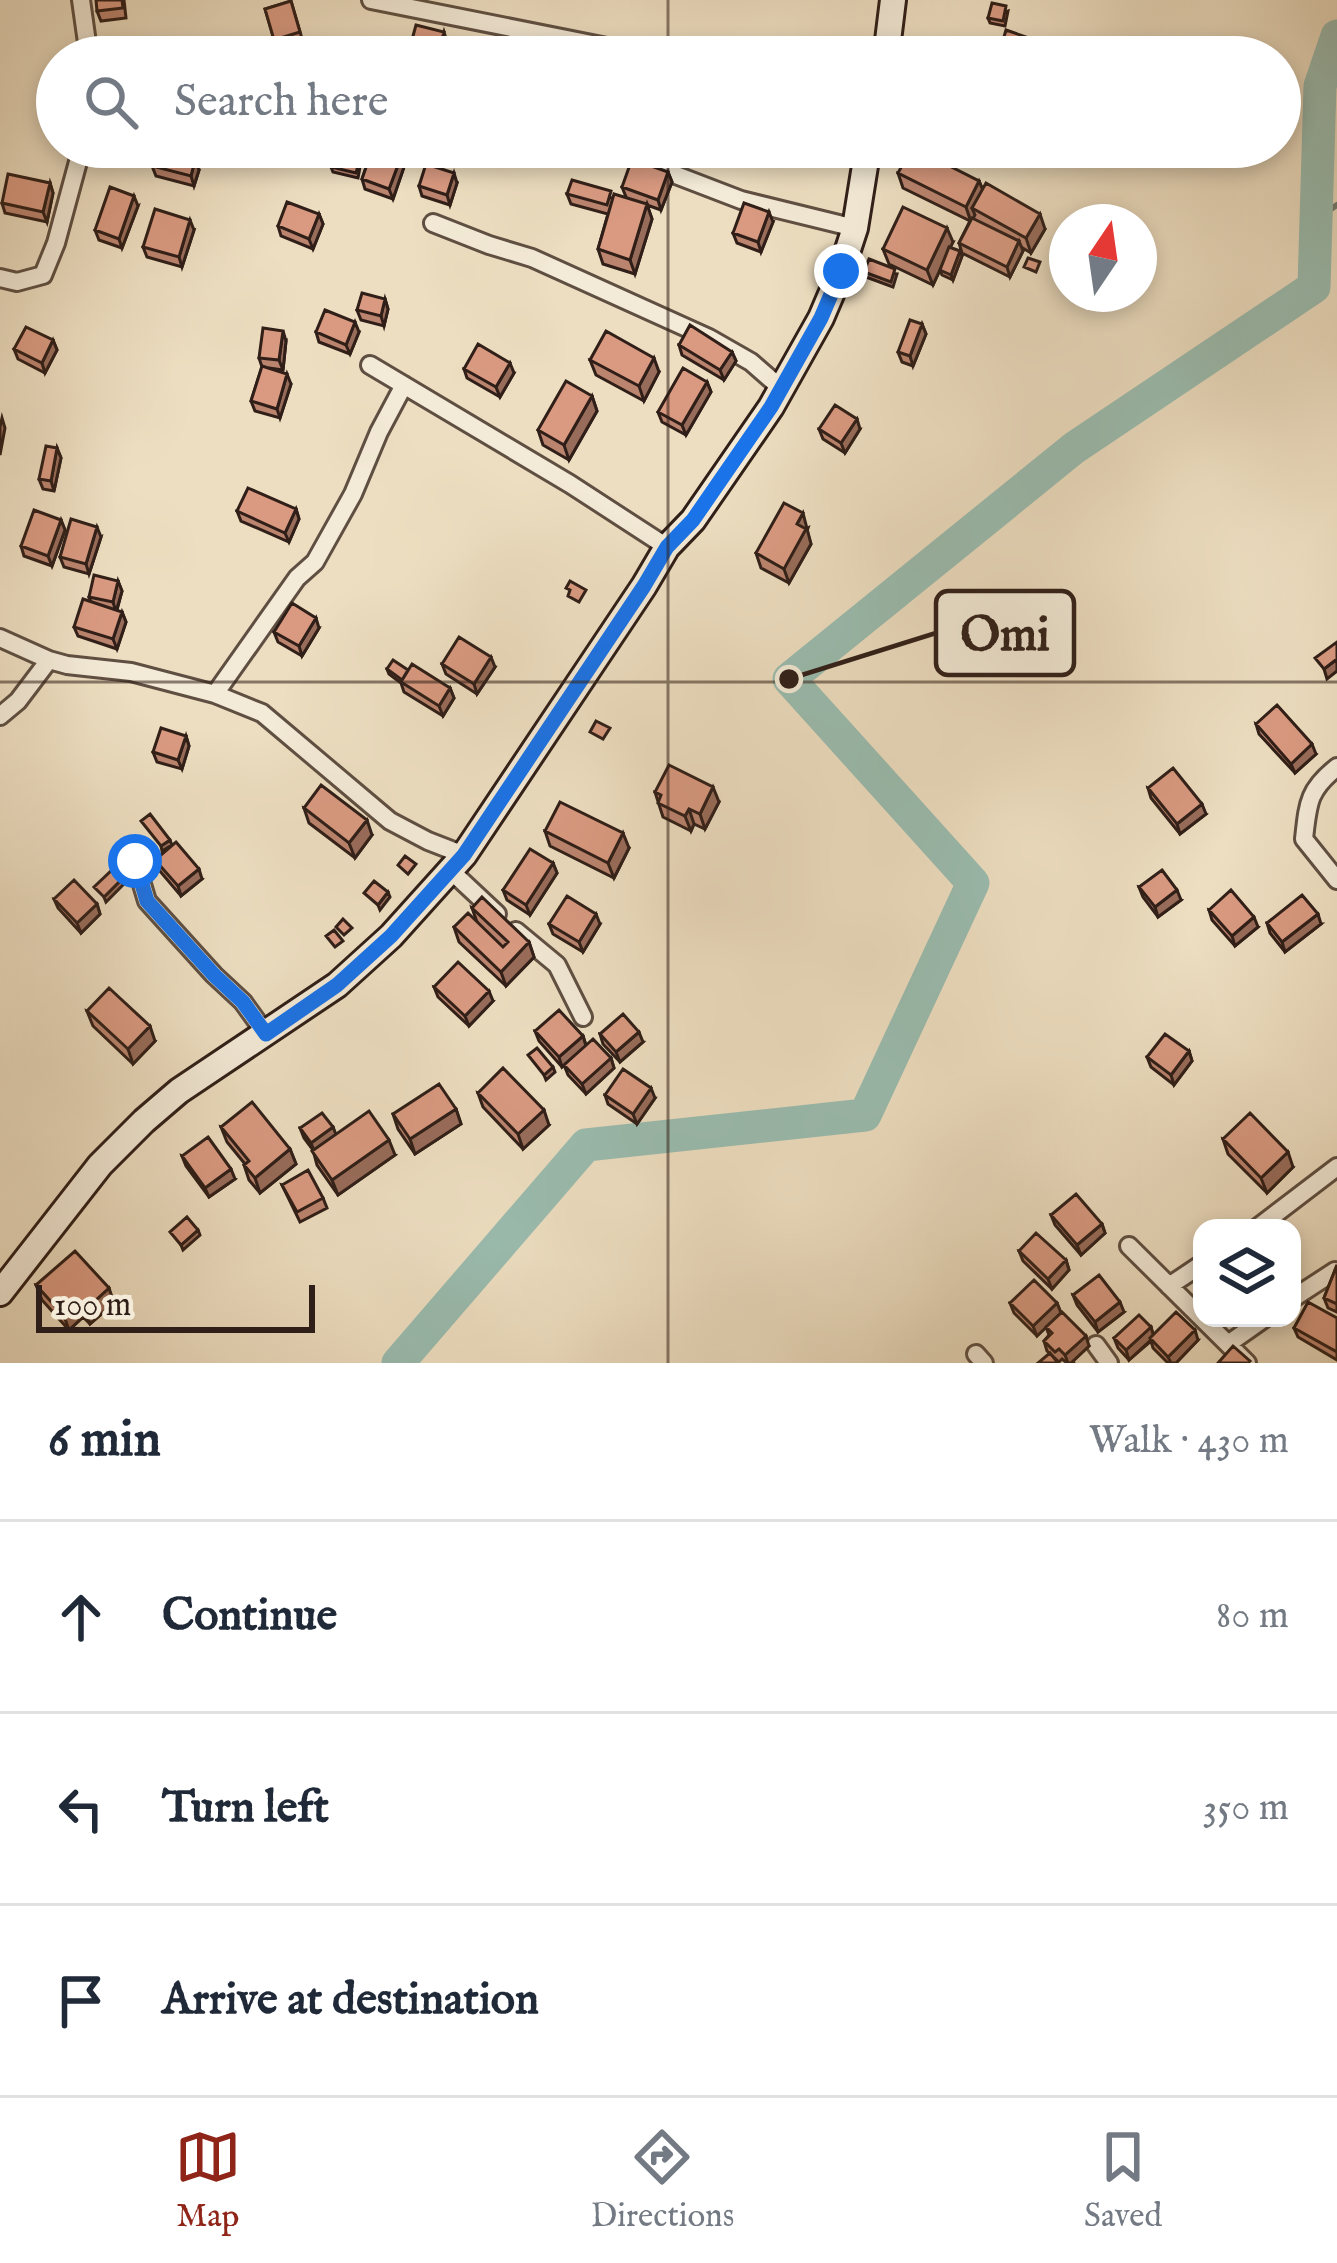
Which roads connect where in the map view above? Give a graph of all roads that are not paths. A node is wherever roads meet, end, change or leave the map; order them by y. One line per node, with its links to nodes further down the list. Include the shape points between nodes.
1 (81, 0): 4 (street)
2 (371, 0): 5 (street)
3 (893, 0): 6 (main road)
4 (86, 36)
5 (552, 36)
6 (889, 36)
7 (76, 168): 12 (street, via 43,275)
8 (658, 168): 11 (street, via 741,200)
9 (865, 168): 11 (main road)
10 (434, 223): 15 (street, via 710,338)
11 (855, 228): 15 (main road, via 821,318)
12 (0, 278)
13 (370, 365): 14 (street)
14 (404, 385): 16 (street); 19 (street, via 315,562)
15 (782, 388): 16 (main road)
16 (667, 547): 23 (main road)
17 (0, 638): 18 (street)
18 (49, 660): 19 (street); 20 (street)
19 (215, 694): 23 (street, via 262,712 390,821)
20 (0, 716)
21 (1337, 767): 24 (street, via 1316,784 1304,838)
22 (135, 861): 26 (street, via 147,901)
23 (457, 862): 25 (street, via 521,937 557,965); 26 (main road, via 350,973)
24 (1337, 880)
25 (583, 1017)
26 (266, 1034): 33 (main road, via 144,1121)
27 (1337, 1167): 28 (street)
28 (1269, 1219)
29 (1129, 1246): 32 (street)
30 (1193, 1270): 32 (street)
31 (1335, 1271): 34 (street)
32 (1169, 1286): 36 (street)
33 (0, 1293)
34 (1301, 1293)
35 (1252, 1327): 36 (street)
36 (1228, 1344): 39 (street)
37 (1096, 1346): 38 (street)
38 (1109, 1363)
39 (1247, 1363)

